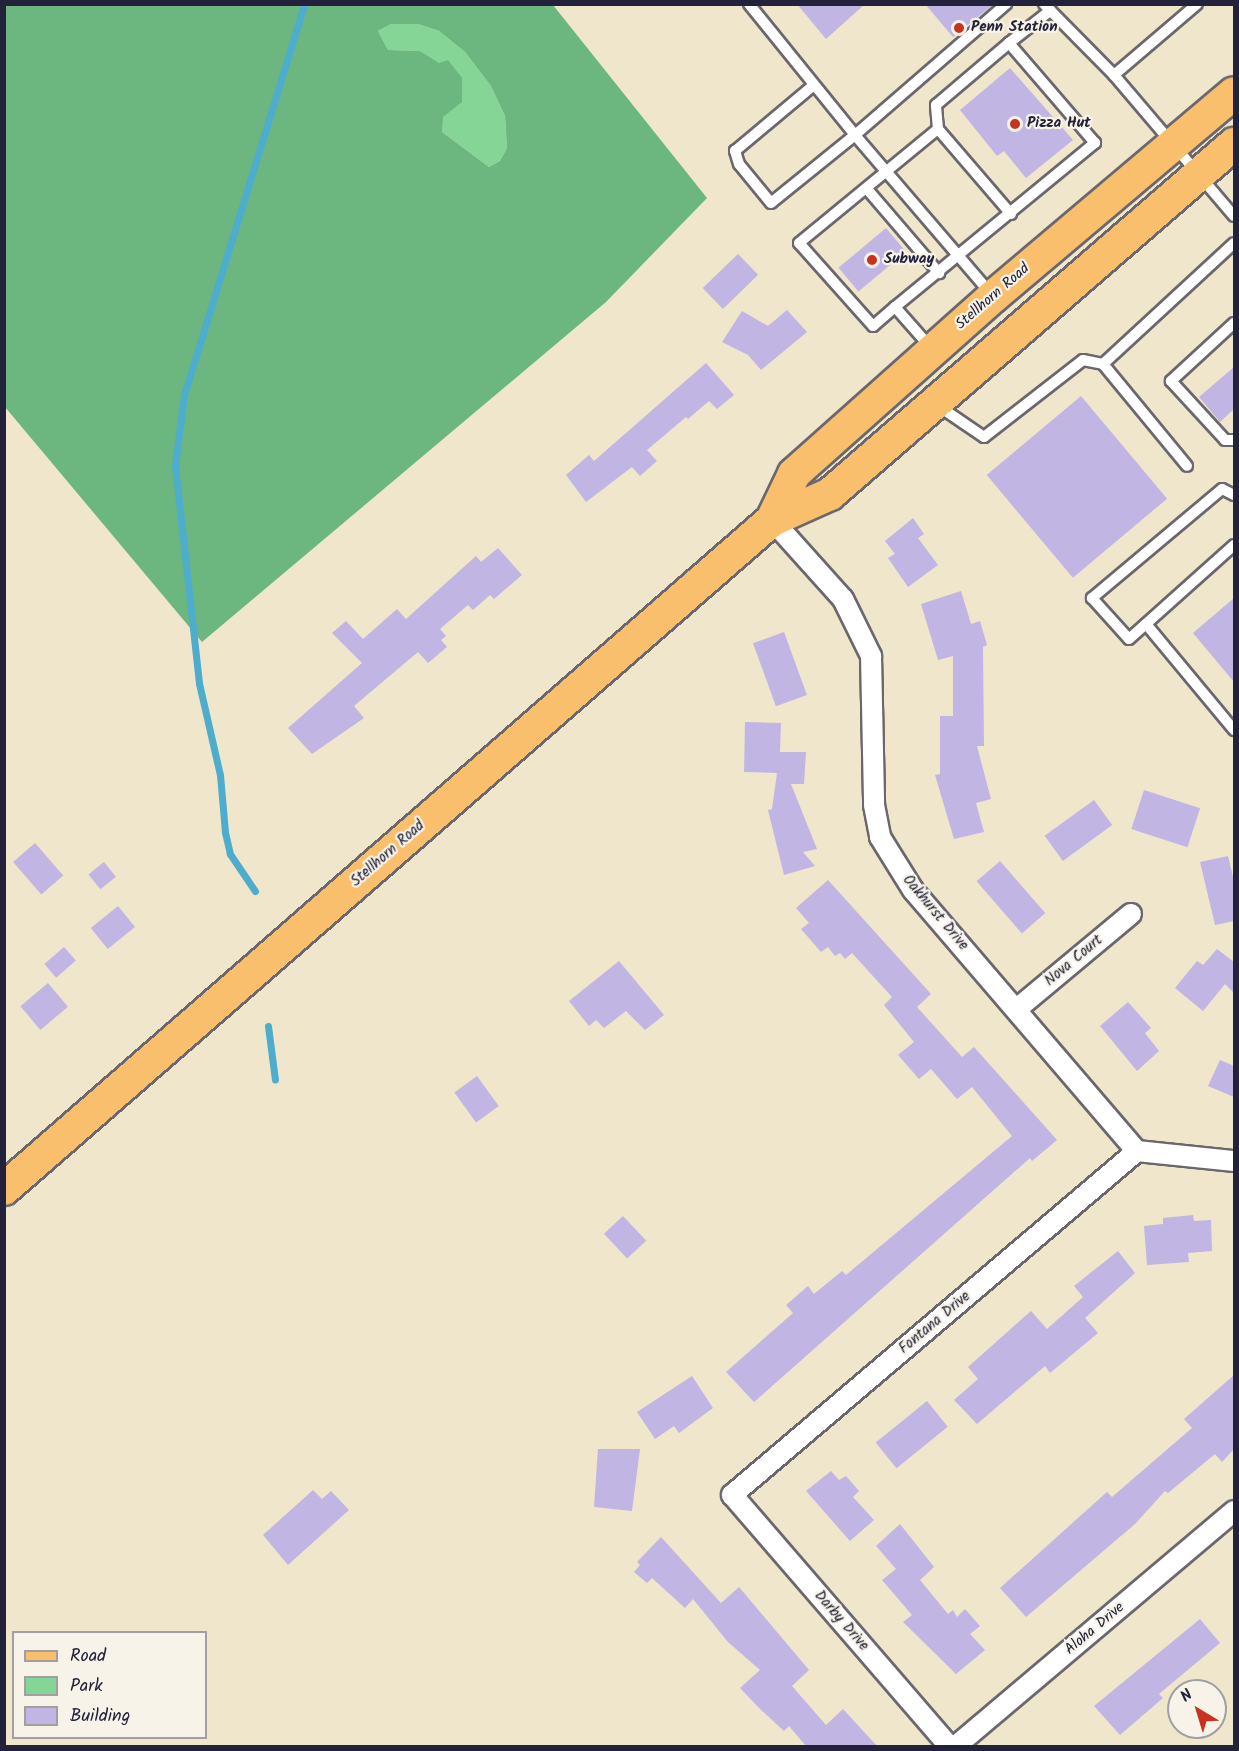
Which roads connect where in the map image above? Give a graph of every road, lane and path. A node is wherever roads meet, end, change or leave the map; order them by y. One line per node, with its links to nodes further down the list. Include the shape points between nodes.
1 (749, 4): 7 (lane)
2 (1006, 4): 10 (lane)
3 (1197, 4): 6 (lane)
4 (1047, 7): 5 (lane); 6 (lane)
5 (1009, 43): 9 (lane, via 936,105); 16 (lane, via 1095,143)
6 (1114, 75): 12 (lane)
7 (814, 85): 10 (lane); 10 (lane, via 735,151 738,164 771,203)
8 (1234, 93): 12 (main road, Stellhorn Road)
9 (938, 129): 13 (lane); 16 (lane)
10 (855, 135): 13 (lane)
11 (1234, 144): 14 (main road, Stellhorn Road)
12 (1173, 145): 14 (lane); 21 (main road, Stellhorn Road)
13 (887, 174): 15 (lane); 19 (lane)
14 (1198, 174): 17 (lane); 26 (main road, Stellhorn Road)
15 (867, 189): 20 (lane); 22 (lane, via 799,243 873,326)
16 (1011, 214): 19 (lane)
17 (1234, 216)
18 (1234, 243): 25 (lane)
19 (958, 258): 20 (lane); 21 (lane)
20 (939, 273): 22 (lane)
21 (994, 296): 24 (main road, Stellhorn Road)
22 (895, 307): 24 (lane)
23 (1234, 322): 27 (lane, via 1171,381 1225,440)
24 (933, 349): 30 (main road, Stellhorn Road, via 794,474)
25 (1103, 364): 26 (lane, via 1083,360 984,436); 28 (lane)
26 (934, 403): 30 (main road, Stellhorn Road, via 830,494)
27 (1234, 440)
28 (1188, 466)
29 (1234, 495): 32 (lane, via 1222,489 1092,598 1129,639)
30 (772, 520): 35 (street, Oakhurst Drive, via 843,599 871,656 874,805 880,837 913,890); 38 (main road, Stellhorn Road)
31 (1234, 545): 32 (lane)
32 (1146, 624): 33 (lane)
33 (1234, 730)
34 (1131, 914): 35 (street, Nova Court)
35 (1018, 1008): 36 (street, Oakhurst Drive)
36 (1137, 1151): 37 (street); 39 (street, Fontana Drive)
37 (1234, 1161)
38 (7, 1180)
39 (732, 1495): 41 (street, Darby Drive)
40 (1234, 1511): 42 (street, Aloha Drive)
41 (949, 1746)
42 (956, 1746)

